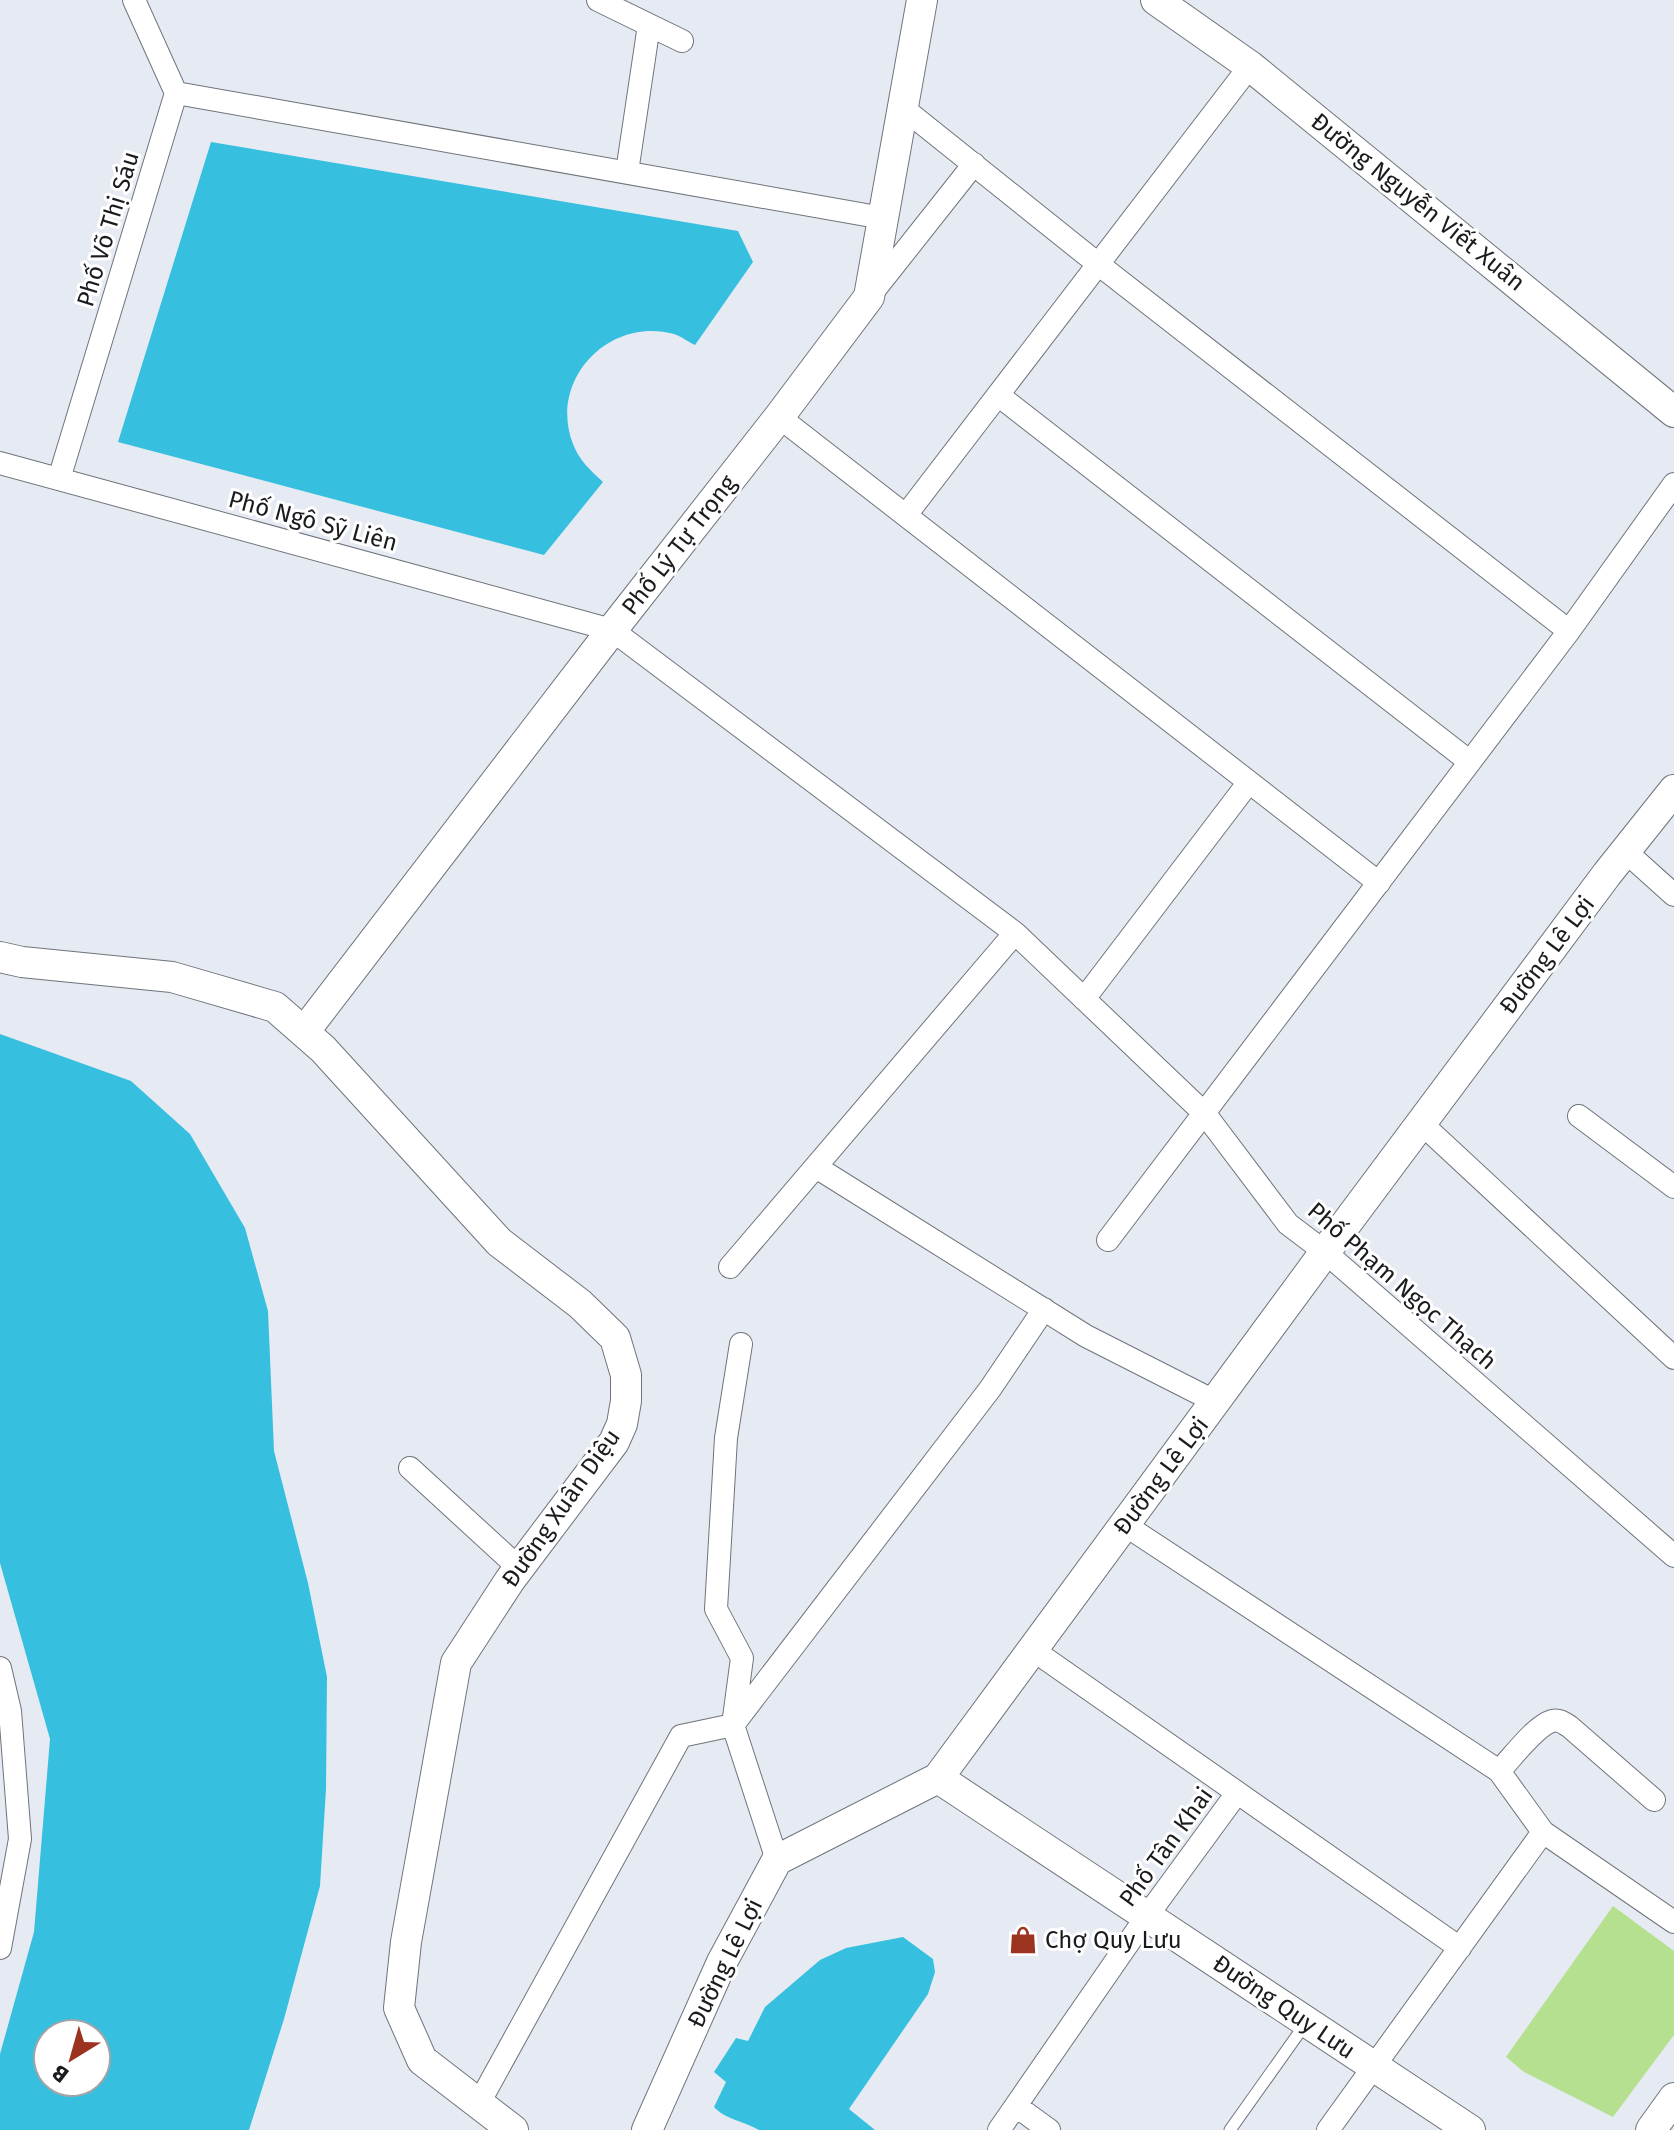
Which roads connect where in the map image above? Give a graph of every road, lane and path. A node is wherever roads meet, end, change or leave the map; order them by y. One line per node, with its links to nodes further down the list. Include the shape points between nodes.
1 (134, 0): 8 (street)
2 (598, 0): 5 (street)
3 (922, 0): 9 (street, Phố Lý Tự Trọng)
4 (1156, 0): 7 (street, Đường Nguyễn Viết Xuân)
5 (649, 25): 6 (street); 11 (street)
6 (682, 41)
7 (1250, 66): 13 (street); 16 (street, Đường Nguyễn Viết Xuân)
8 (176, 93): 11 (street); 19 (street, Phố Võ Thị Sáu)
9 (903, 108): 10 (street); 12 (street, Phố Lý Tự Trọng)
10 (974, 164): 13 (street); 14 (street)
11 (627, 172): 12 (street)
12 (883, 218): 14 (street, Phố Lý Tự Trọng)
13 (1098, 264): 15 (street); 23 (street)
14 (869, 297): 17 (street, Phố Lý Tự Trọng)
15 (998, 395): 21 (street); 24 (street)
16 (1674, 412)
17 (779, 417): 21 (street); 22 (street, Phố Lý Tự Trọng)
18 (0, 463): 19 (street, Phố Ngô Sỹ Liên)
19 (59, 479): 22 (street, Phố Ngô Sỹ Liên)
20 (1674, 484): 23 (street)
21 (906, 515): 25 (street)
22 (612, 630): 30 (street, Phố Phạm Ngọc Thạch); 33 (street, Phố Lý Tự Trọng)
23 (1569, 631): 24 (street)
24 (1470, 762): 28 (street)
25 (1249, 782): 28 (street); 32 (street)
26 (1674, 790): 27 (street, Đường Lê Lợi)
27 (1625, 851): 29 (street); 36 (street, Đường Lê Lợi)
28 (1379, 883): 34 (street)
29 (1674, 895)
30 (1015, 933): 32 (street, Phố Phạm Ngọc Thạch); 37 (street)
31 (0, 957): 33 (street, Đường Xuân Diệu, via 172,977 275,1007)
32 (1084, 999): 34 (street, Phố Phạm Ngọc Thạch)
33 (304, 1032): 49 (street, Đường Xuân Diệu, via 499,1242 603,1324 618,1348 626,1401 614,1442)
34 (1205, 1114): 39 (street); 40 (street, Phố Phạm Ngọc Thạch, via 1288,1224)
35 (1579, 1116): 38 (street)
36 (1422, 1124): 40 (street, Đường Lê Lợi); 44 (street)
37 (816, 1167): 41 (street); 42 (street)
38 (1674, 1187)
39 (1108, 1240)
40 (1325, 1252): 45 (street, Đường Lê Lợi); 48 (street, Phố Phạm Ngọc Thạch)
41 (730, 1267)
42 (1044, 1309): 45 (street); 52 (street, via 981,1402)
43 (741, 1344): 52 (street, via 726,1438 716,1609 742,1658)
44 (1674, 1358)
45 (1216, 1402): 47 (street, Đường Lê Lợi)
46 (410, 1468): 49 (street)
47 (1125, 1525): 50 (street, Đường Lê Lợi); 53 (street)
48 (1674, 1556)
49 (519, 1568): 67 (street, Đường Xuân Diệu, via 456,1663 399,2008 422,2060)
50 (1033, 1650): 54 (street, Đường Lê Lợi); 55 (street)
51 (0, 1668): 58 (street, via 10,1711)
52 (733, 1725): 59 (street); 67 (street, via 681,1736)
53 (1499, 1771): 56 (street, via 1541,1727 1559,1720); 57 (street)
54 (938, 1778): 59 (street, Đường Lê Lợi); 60 (street, Đường Quy Lưu)
55 (1237, 1793): 60 (street, Phố Tân Khai); 63 (street)
56 (1654, 1800)
57 (1543, 1832): 61 (street); 63 (street)
58 (10, 1840): 62 (street)
59 (777, 1860): 70 (street, Đường Lê Lợi, via 722,1962)
60 (1147, 1916): 64 (street, Đường Quy Lưu); 68 (street, Phố Tân Khai)
61 (1674, 1922)
62 (0, 1948)
63 (1460, 1948): 65 (street)
64 (1307, 2023): 65 (street, Đường Quy Lưu); 73 (lane)
65 (1375, 2068): 74 (street); 75 (street, Đường Quy Lưu)
66 (1674, 2098): 76 (street)
67 (479, 2103): 69 (street, Đường Xuân Diệu)
68 (1016, 2106): 71 (street, Phố Tân Khai); 72 (street)
69 (513, 2130)
70 (647, 2130)
71 (999, 2130)
72 (1049, 2130)
73 (1230, 2130)
74 (1328, 2130)
75 (1470, 2130)
76 (1651, 2130)

